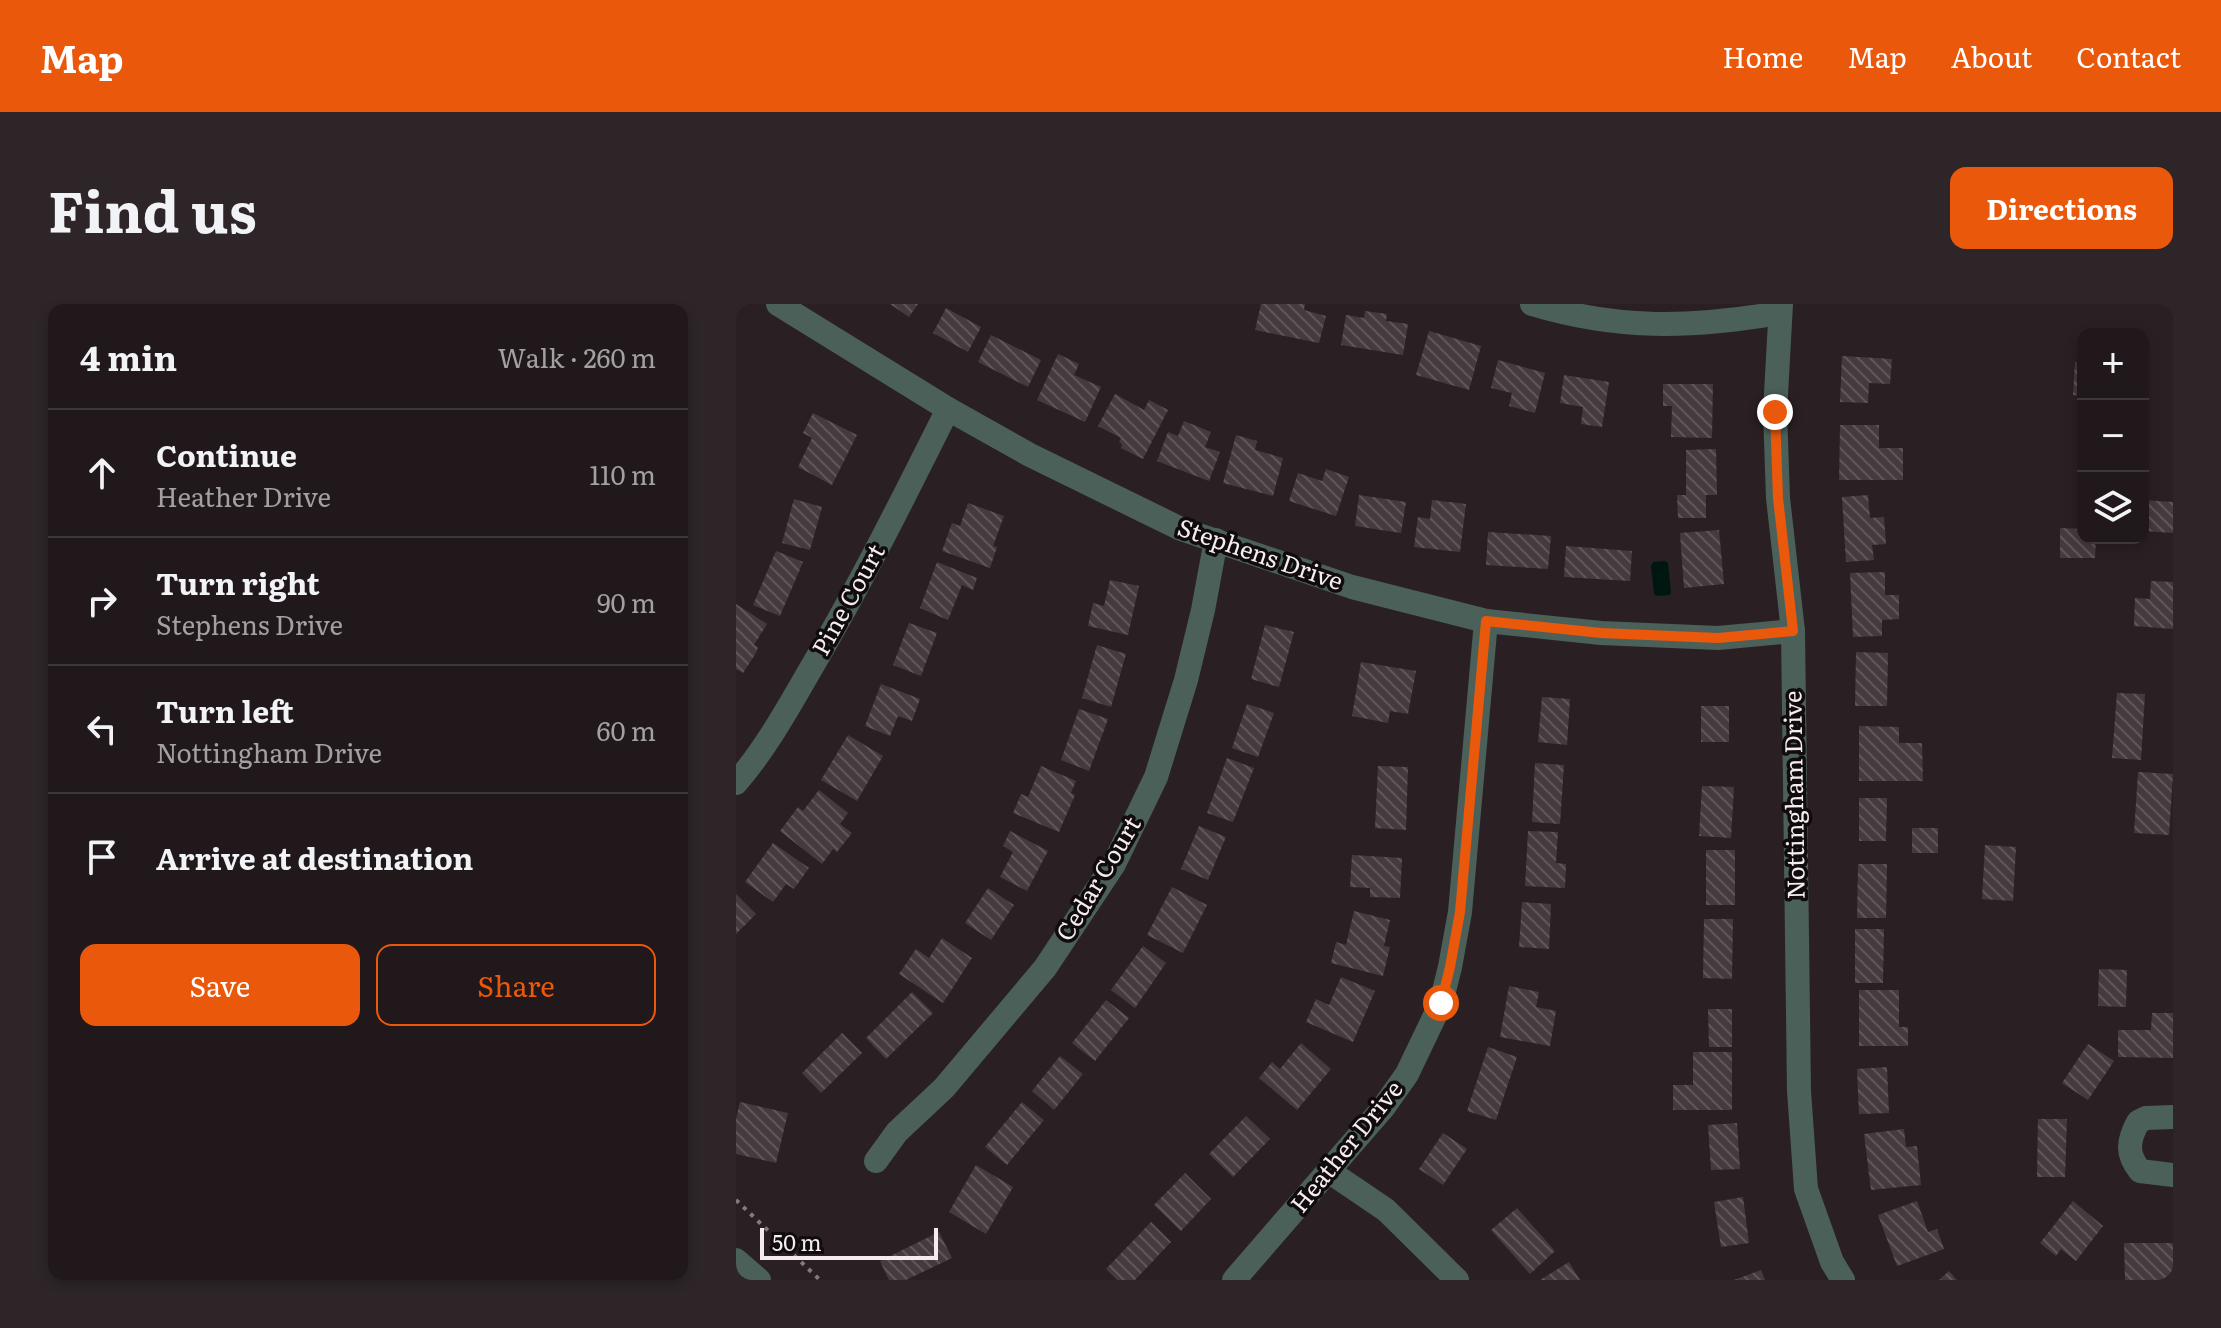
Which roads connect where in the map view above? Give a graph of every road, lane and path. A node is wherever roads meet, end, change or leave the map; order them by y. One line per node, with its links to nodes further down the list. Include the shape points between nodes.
1 (778, 304): 4 (street, Stephens Drive)
2 (1532, 304): 3 (street, via 1598,321 1653,325 1702,324)
3 (1780, 308): 7 (street, Nottingham Drive, via 1778,498)
4 (948, 409): 5 (street, Stephens Drive, via 1140,509); 8 (street, Pine Court, via 827,642 762,753)
5 (1216, 540): 6 (street, Stephens Drive, via 1352,587); 10 (street, Cedar Court, via 1196,638 1156,777 1114,864 1045,968)
6 (1486, 621): 7 (street, Stephens Drive, via 1718,638); 11 (street, Heather Drive, via 1460,912 1446,985 1407,1074)
7 (1793, 631): 19 (street, Nottingham Drive, via 1800,1105 1806,1189)
8 (736, 783)
9 (2173, 1117): 12 (street, via 2138,1122 2130,1138 2130,1158 2140,1171)
10 (876, 1161)
11 (1330, 1172): 17 (street, Heather Drive); 18 (street, via 1386,1210)
12 (2173, 1175)
13 (736, 1200): 16 (path)
14 (736, 1260): 15 (street)
15 (759, 1280)
16 (820, 1280)
17 (1234, 1280)
18 (1457, 1280)
19 (1843, 1280)

